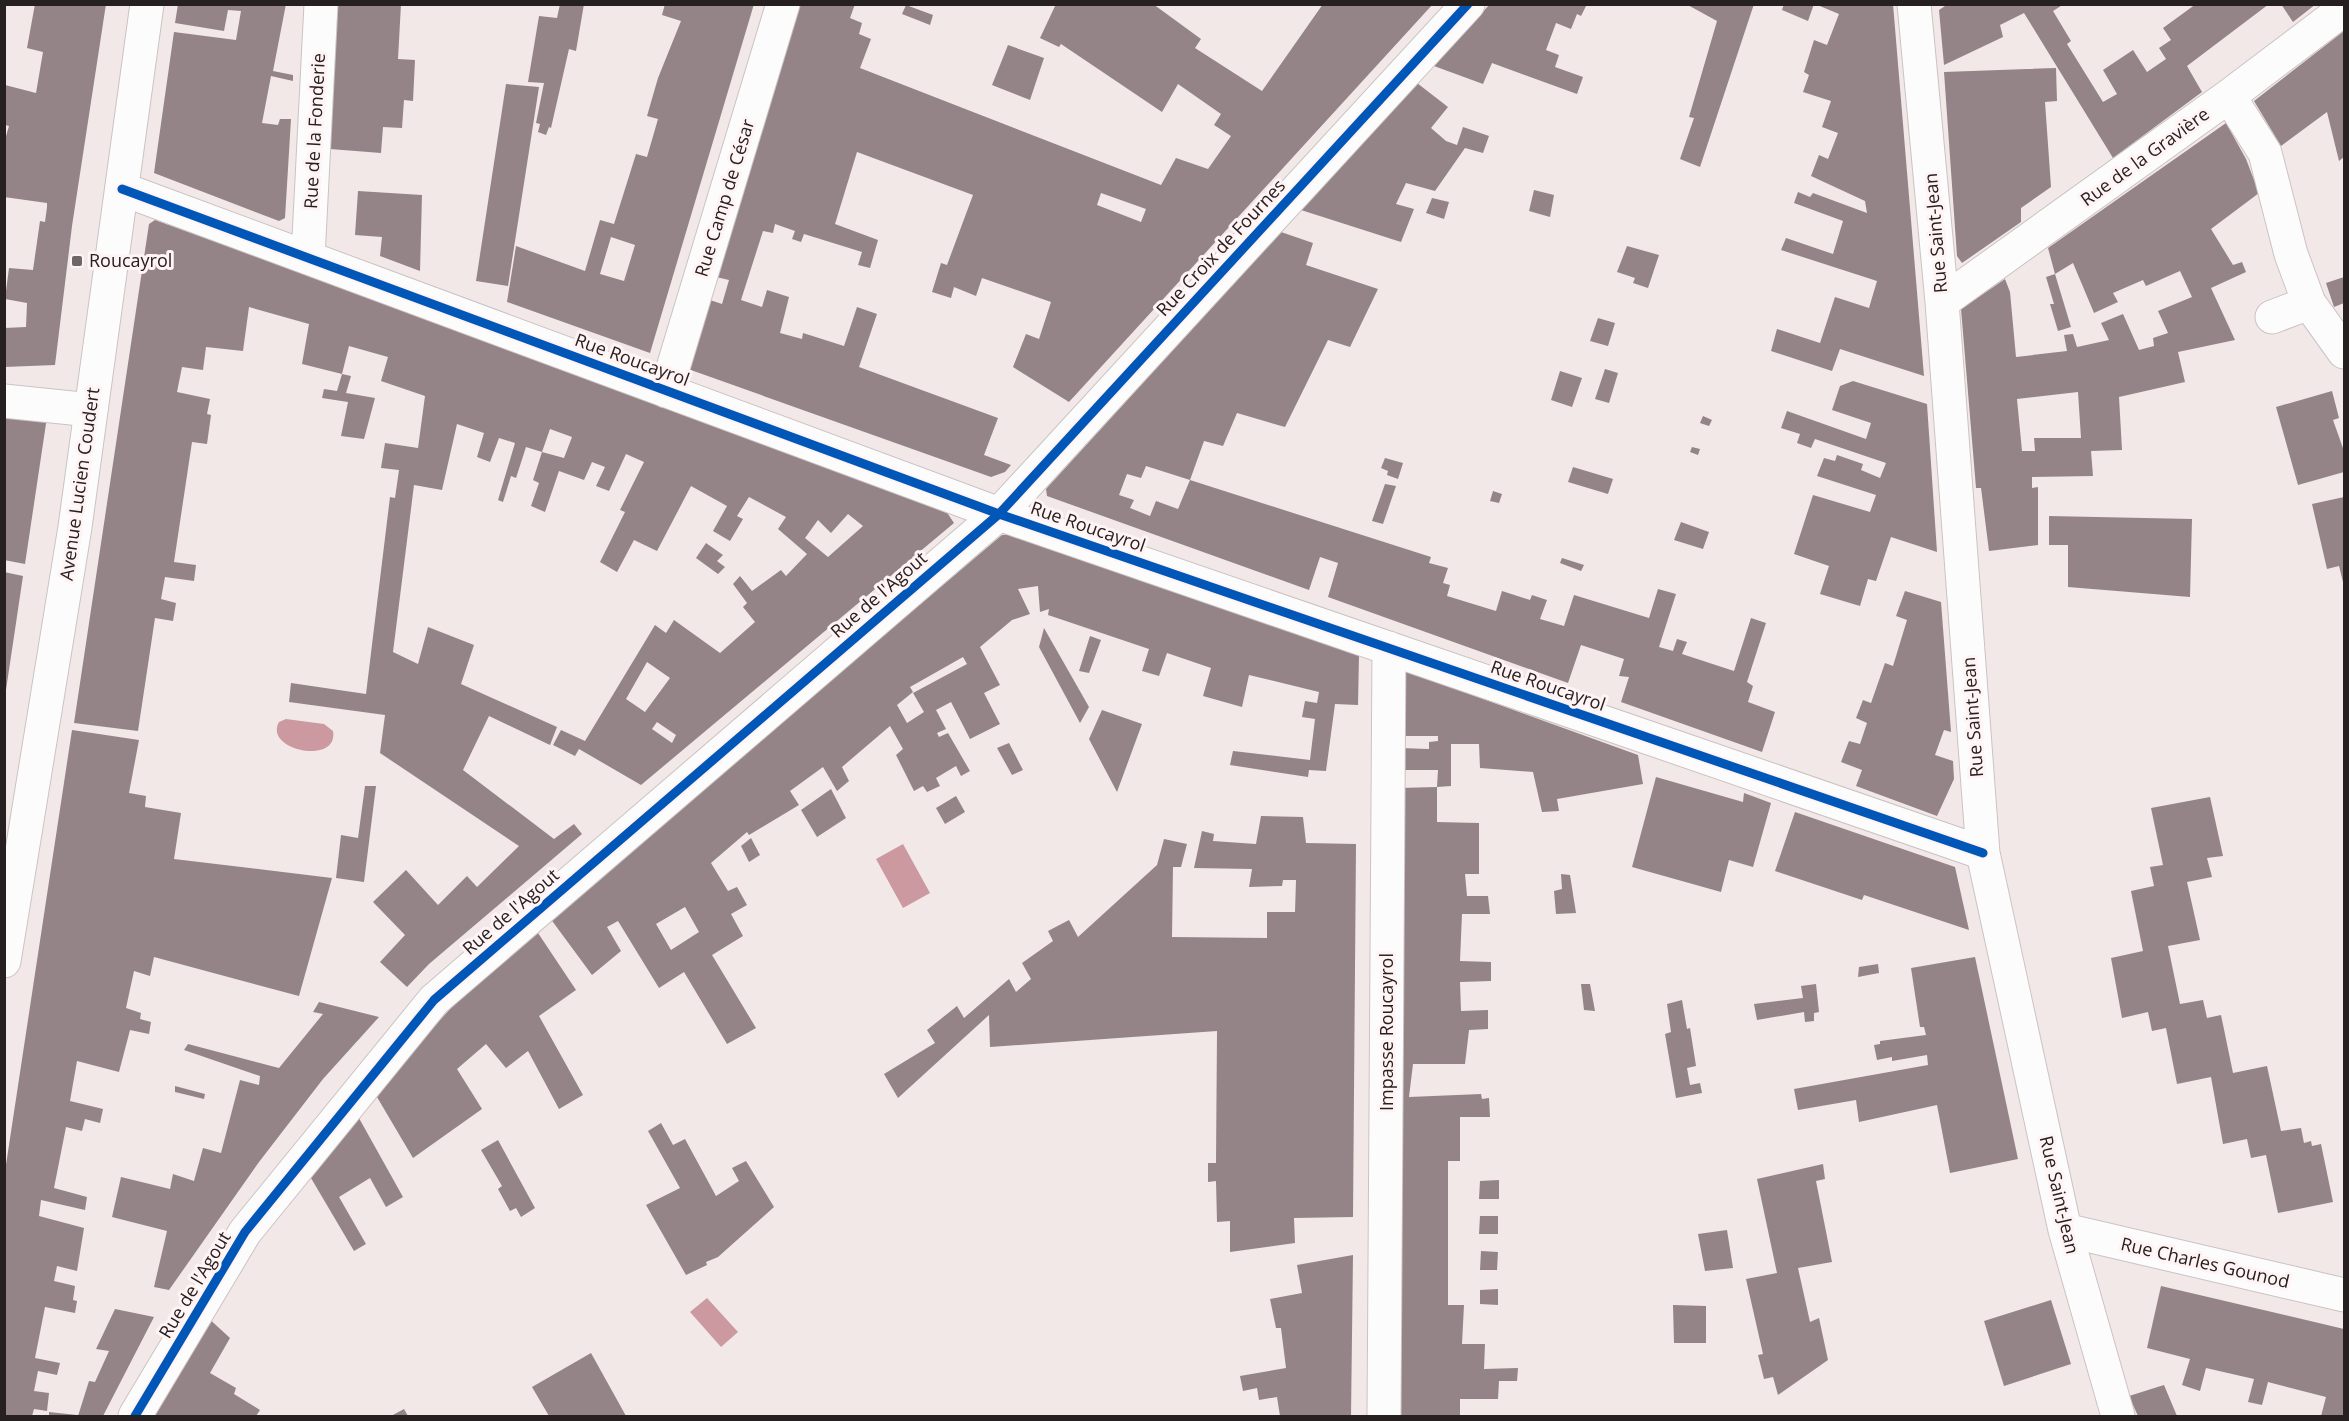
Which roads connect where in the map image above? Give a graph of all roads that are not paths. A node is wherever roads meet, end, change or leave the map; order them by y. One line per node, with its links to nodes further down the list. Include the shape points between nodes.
1 (147, 4): 8 (street, Avenue Lucien Coudert)
2 (321, 4): 9 (street, Rue de la Fonderie)
3 (783, 4): 14 (street, Rue Camp de César)
4 (1468, 4): 17 (street, Rue Croix de Fournes)
5 (1914, 4): 10 (street, Rue Saint-Jean)
6 (2344, 9): 7 (street, Rue de la Gravière)
7 (2229, 96): 10 (street, Rue de la Gravière); 11 (street, via 2265,153 2291,254)
8 (122, 189): 9 (street, Rue Roucayrol); 16 (street, Avenue Lucien Coudert)
9 (308, 258): 14 (street, Rue Roucayrol)
10 (1942, 302): 19 (street, Rue Saint-Jean)
11 (2309, 303): 12 (street); 13 (street)
12 (2272, 317)
13 (2344, 352)
14 (666, 391): 17 (street, Rue Roucayrol)
15 (4, 400): 16 (street)
16 (91, 410): 20 (street, Avenue Lucien Coudert)
17 (999, 514): 18 (street, Rue Roucayrol); 23 (street, Rue de l'Agout, via 434,1000 245,1232)
18 (1389, 648): 19 (street, Rue Roucayrol); 24 (street, Impasse Roucayrol)
19 (1983, 853): 21 (street, Rue Saint-Jean)
20 (4, 962)
21 (2065, 1230): 22 (street, Rue Charles Gounod); 25 (street, Rue Saint-Jean)
22 (2344, 1296)
23 (135, 1416)
24 (1384, 1416)
25 (2118, 1416)

